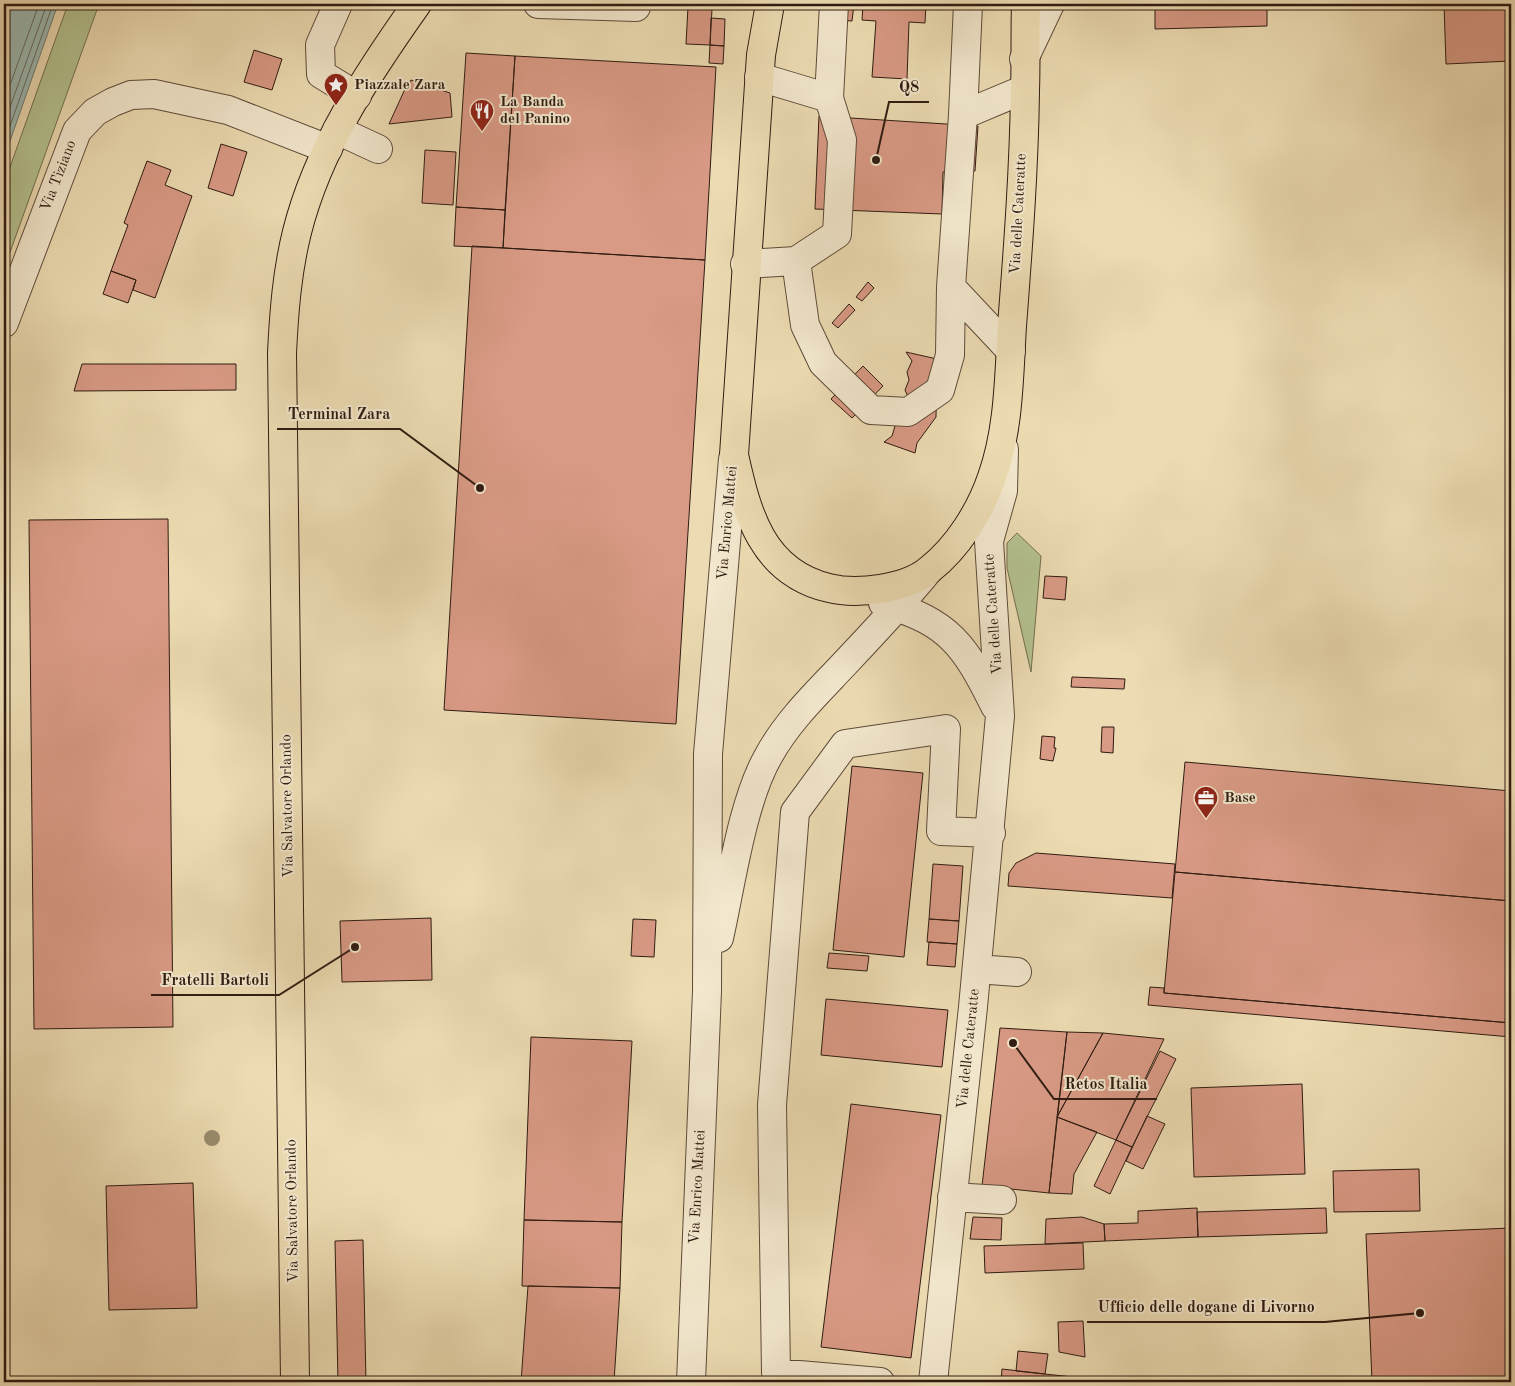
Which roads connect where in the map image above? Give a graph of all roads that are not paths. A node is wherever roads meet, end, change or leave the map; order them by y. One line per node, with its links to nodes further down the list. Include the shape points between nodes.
1 (338, 4): 14 (street, via 320,45 321,74)
2 (417, 4): 14 (main road)
3 (538, 4): 4 (street, via 636,7)
4 (636, 4)
5 (760, 4): 12 (main road, Via Enrico Mattei)
6 (770, 4): 12 (main road, Via Enrico Mattei)
7 (834, 4): 15 (street)
8 (968, 4): 16 (street)
9 (1026, 4): 11 (main road, Via delle Cateratte)
10 (1050, 4): 11 (street)
11 (1024, 59): 13 (main road, Via delle Cateratte)
12 (760, 66): 15 (street); 20 (main road, Via Enrico Mattei)
13 (1025, 89): 16 (street); 23 (main road, Via delle Cateratte, via 1019,239)
14 (357, 96): 17 (main road)
15 (829, 98): 19 (street, via 842,140 837,234)
16 (963, 115): 21 (street)
17 (333, 140): 18 (street); 22 (street, Via Tiziano, via 259,122 228,110 154,94 131,95 95,112 77,131); 36 (main road, Via Salvatore Orlando, via 297,231 287,284 282,353)
18 (378, 149)
19 (796, 260): 20 (street); 21 (street, via 805,325 823,363 871,410 908,412 940,390 950,355)
20 (745, 264): 25 (main road, Via Enrico Mattei)
21 (951, 287): 23 (street)
22 (4, 323)
23 (1010, 352): 24 (main road, Via delle Cateratte)
24 (1005, 424): 26 (main road, Via delle Cateratte, via 993,476 980,509 956,543); 29 (street, Via delle Cateratte, via 1003,491 989,541)
25 (734, 455): 27 (main road, Via delle Cateratte, via 750,516 772,554 802,578); 33 (street, Via Enrico Mattei, via 708,754)
26 (928, 571): 27 (main road, Via delle Cateratte, via 889,588); 28 (street, Via Enrico Mattei)
27 (843, 591): 28 (street, Via delle Cateratte)
28 (899, 607): 29 (street, Via delle Cateratte, via 940,627 961,646); 33 (street, Via Enrico Mattei, via 809,701 768,756 744,822)
29 (1000, 716): 30 (street, Via delle Cateratte)
30 (991, 833): 31 (street, Via delle Cateratte); 38 (street, via 941,831 946,730 845,744 795,812 772,1105 776,1373)
31 (977, 969): 32 (street); 34 (street, Via delle Cateratte)
32 (1017, 972)
33 (707, 991): 37 (street, Via Enrico Mattei)
34 (952, 1197): 35 (street); 39 (street, Via delle Cateratte)
35 (1002, 1200)
36 (295, 1382)
37 (691, 1382)
38 (880, 1382)
39 (933, 1382)

